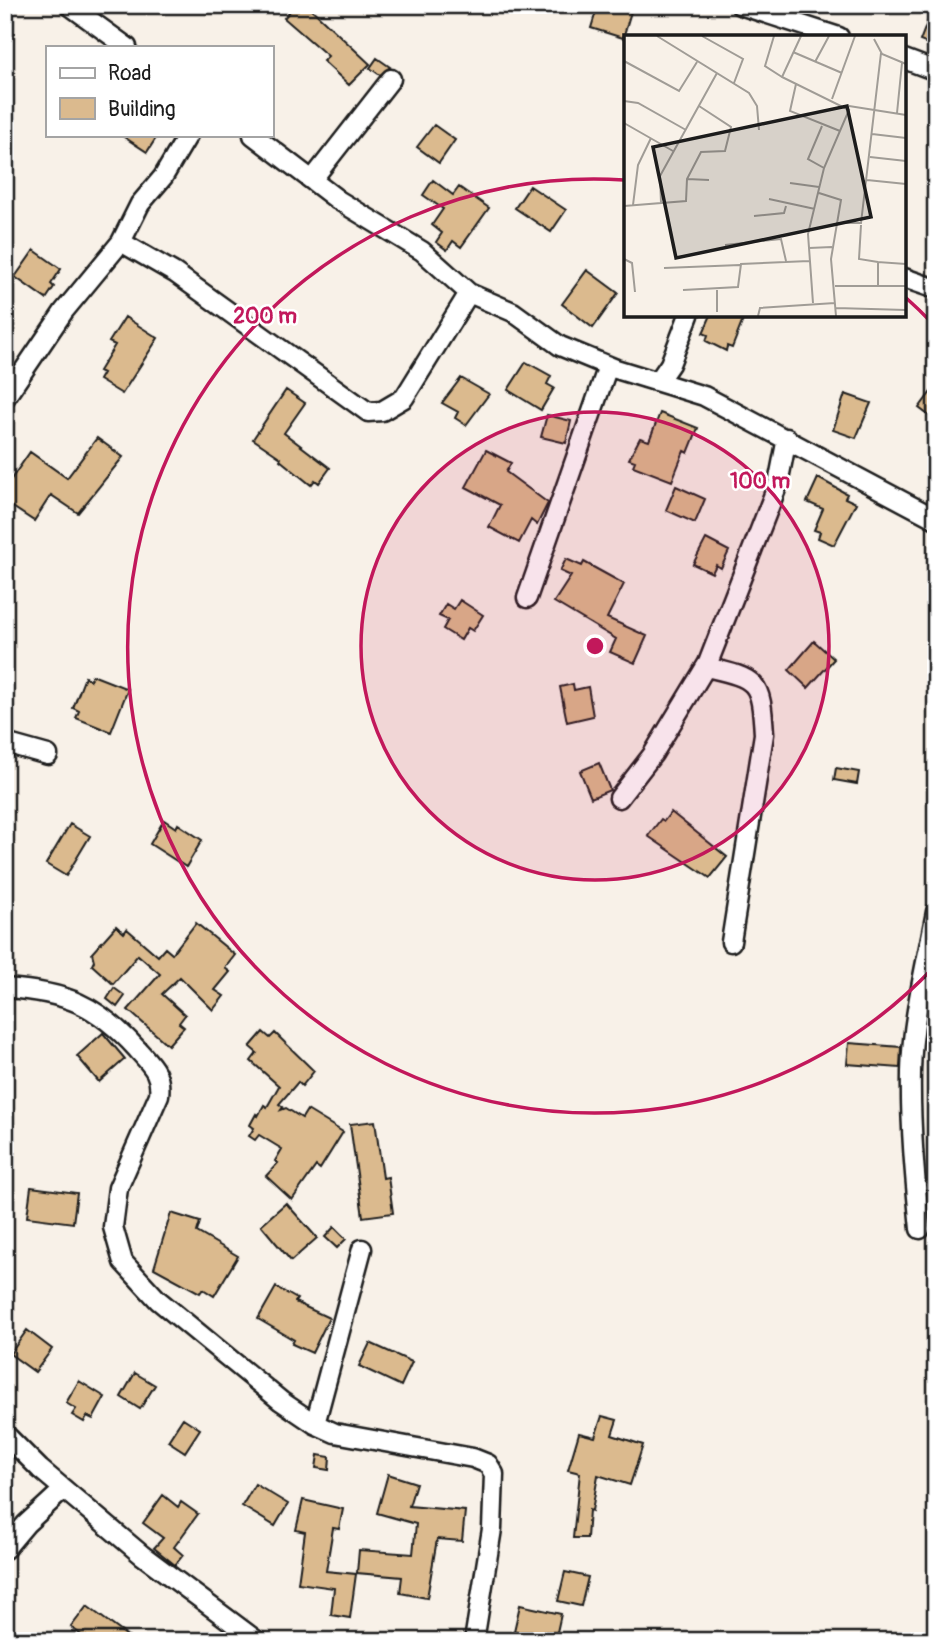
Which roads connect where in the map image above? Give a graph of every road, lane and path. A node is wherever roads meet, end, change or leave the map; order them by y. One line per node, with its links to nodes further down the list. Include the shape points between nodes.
1 (69, 5): 4 (street)
2 (740, 5): 3 (street)
3 (833, 35)
4 (126, 46)
5 (906, 60): 6 (street)
6 (936, 71)
7 (391, 79): 10 (street)
8 (187, 136): 11 (street, via 140,204)
9 (254, 136): 10 (street)
10 (313, 180): 14 (street, via 422,251)
11 (121, 242): 14 (street, via 175,273 368,412 382,411 404,398); 18 (street, via 64,311)
12 (906, 278): 13 (street)
13 (934, 283)
14 (469, 293): 16 (street, via 513,312 560,346)
15 (688, 317): 17 (street)
16 (608, 366): 17 (street); 21 (street)
17 (659, 380): 19 (street, via 704,396)
18 (5, 398)
19 (787, 438): 20 (street); 22 (street, via 778,484)
20 (936, 519)
21 (527, 598)
22 (705, 667): 25 (street, via 653,754); 27 (street, via 744,676 762,699 764,734)
23 (5, 743): 24 (street)
24 (48, 755)
25 (619, 798)
26 (936, 912): 29 (street, via 911,1071)
27 (731, 942)
28 (5, 988): 31 (street, via 62,995 94,1009 119,1028 154,1067 159,1095 118,1188 113,1227 123,1262 158,1300)
29 (920, 1229)
30 (362, 1249): 31 (street)
31 (315, 1424): 36 (street, via 335,1433 488,1464 494,1474 492,1529)
32 (5, 1434): 33 (street)
33 (64, 1489): 34 (street); 35 (street, via 142,1555)
34 (5, 1549)
35 (257, 1641)
36 (474, 1641)

